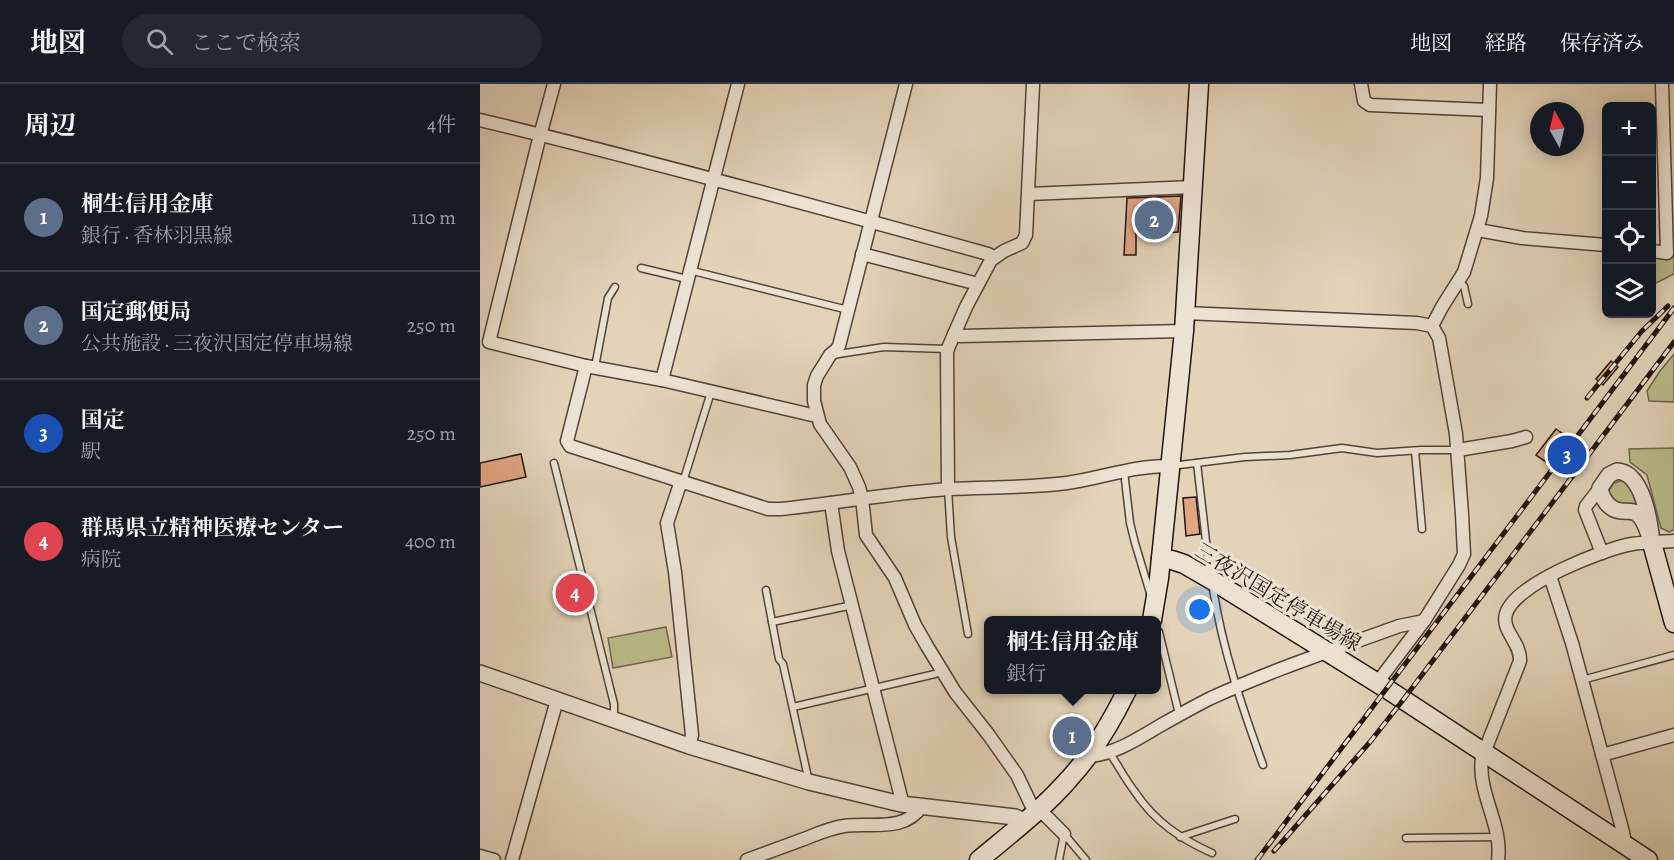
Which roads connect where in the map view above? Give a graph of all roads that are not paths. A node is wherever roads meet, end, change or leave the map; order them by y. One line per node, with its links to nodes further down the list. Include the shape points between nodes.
1 (554, 84): 11 (street)
2 (738, 84): 12 (street)
3 (906, 84): 15 (street)
4 (1199, 84): 13 (main road, 三夜沢国定停車場線)
5 (1361, 84): 9 (street, via 1364,101 1370,105)
6 (1490, 84): 9 (street)
7 (1662, 84): 19 (street)
8 (1030, 85): 14 (street)
9 (1489, 110): 16 (street, via 1487,178)
10 (480, 120): 11 (street)
11 (540, 135): 12 (street); 33 (street)
12 (712, 179): 15 (street); 23 (street)
13 (1192, 187): 14 (street); 29 (main road, 三夜沢国定停車場線)
14 (1029, 194): 21 (street, via 1025,239)
15 (870, 221): 20 (street); 21 (street)
16 (1478, 230): 17 (street); 24 (street)
17 (1602, 245)
18 (1656, 251): 19 (street)
19 (1671, 253)
20 (862, 254): 25 (street); 28 (street)
21 (994, 257): 25 (street)
22 (641, 268): 23 (lane)
23 (688, 275): 28 (lane); 37 (street)
24 (1459, 281): 27 (lane); 30 (street)
25 (978, 285): 32 (street)
26 (615, 287): 36 (lane, via 608,298)
27 (1468, 304)
28 (848, 310): 35 (street, via 839,346)
29 (1185, 313): 30 (street); 31 (main road, 三夜沢国定停車場線)
30 (1432, 326): 41 (street, via 1441,349)
31 (1184, 331): 32 (street); 45 (main road, 三夜沢国定停車場線)
32 (954, 334): 34 (street)
33 (484, 341): 36 (street)
34 (948, 349): 35 (lane, via 884,347); 49 (street)
35 (830, 355): 39 (street, via 814,385)
36 (590, 367): 37 (street); 47 (street, via 567,441 570,446)
37 (662, 380): 38 (street)
38 (711, 391): 39 (street); 47 (lane)
39 (817, 414): 50 (street, via 850,467)
40 (1526, 437): 41 (street)
41 (1458, 450): 42 (lane); 63 (street, via 1464,554)
42 (1415, 451): 44 (lane, via 1377,453 1342,448); 52 (lane)
43 (554, 463): 80 (lane, via 614,704)
44 (1197, 463): 45 (lane); 58 (lane)
45 (1171, 466): 46 (street); 56 (main road, 三夜沢国定停車場線)
46 (1124, 470): 49 (street, via 1066,483); 60 (lane, via 1130,523 1151,595)
47 (683, 482): 51 (street, via 768,509); 82 (street, via 667,523 691,724)
48 (1600, 488): 54 (street, via 1610,507 1638,514); 54 (street, via 1614,472 1632,478 1645,506); 55 (street, via 1585,510)
49 (948, 489): 50 (street); 66 (lane, via 951,537)
50 (862, 498): 51 (street); 70 (street, via 868,538 895,578 915,625)
51 (831, 503): 61 (street, via 838,551)
52 (1422, 529)
53 (1674, 541): 54 (street)
54 (1652, 543): 55 (street); 65 (main road)
55 (1602, 553): 57 (street)
56 (1161, 558): 58 (main road, 三夜沢国定停車場線, via 1184,564); 60 (main road)
57 (1550, 576): 72 (street); 84 (street, via 1515,599 1506,613 1505,624 1518,648 1520,661)
58 (1211, 580): 68 (main road, 三夜沢国定停車場線); 75 (lane)
59 (766, 590): 64 (lane)
60 (1156, 600): 62 (main road)
61 (853, 605): 64 (lane); 74 (street)
62 (1153, 616)
63 (1424, 621): 68 (street, via 1406,623); 73 (street)
64 (772, 622): 78 (lane)
65 (1674, 623)
66 (968, 634)
67 (1161, 640): 79 (lane)
68 (1328, 652): 73 (main road, 三夜沢国定停車場線); 75 (street)
69 (1674, 655): 72 (lane)
70 (942, 670): 74 (lane); 91 (street, via 1010,765)
71 (480, 673): 77 (street)
72 (1582, 681): 85 (street)
73 (1377, 683): 84 (main road, 三夜沢国定停車場線)
74 (874, 688): 78 (lane); 89 (street)
75 (1236, 688): 79 (street); 87 (lane)
76 (1125, 694): 86 (main road)
77 (557, 700): 80 (street); 102 (street)
78 (793, 707): 88 (lane)
79 (1179, 714): 83 (street)
80 (612, 719): 82 (street)
81 (1674, 735): 85 (street)
82 (689, 746): 88 (street)
83 (1109, 752): 86 (street); 94 (lane, via 1136,794)
84 (1484, 753): 95 (street, via 1482,777); 97 (main road, 三夜沢国定停車場線)
85 (1602, 755): 97 (street)
86 (1088, 756): 91 (main road)
87 (1263, 765)
88 (809, 782): 89 (street)
89 (901, 804): 90 (street)
90 (922, 806): 91 (street, via 1015,817); 103 (street, via 915,815 900,822 836,827)
91 (1033, 814): 93 (street); 99 (main road)
92 (1235, 819): 94 (lane)
93 (1064, 834): 104 (lane); 105 (lane)
94 (1180, 837): 98 (lane)
95 (1498, 837): 96 (lane); 106 (street)
96 (1406, 838)
97 (1623, 845): 107 (main road, 三夜沢国定停車場線)
98 (1212, 853)
99 (990, 855)
100 (480, 856): 101 (street)
101 (494, 860)
102 (512, 860)
103 (747, 860)
104 (1059, 860)
105 (1086, 860)
106 (1498, 860)
107 (1647, 860)

